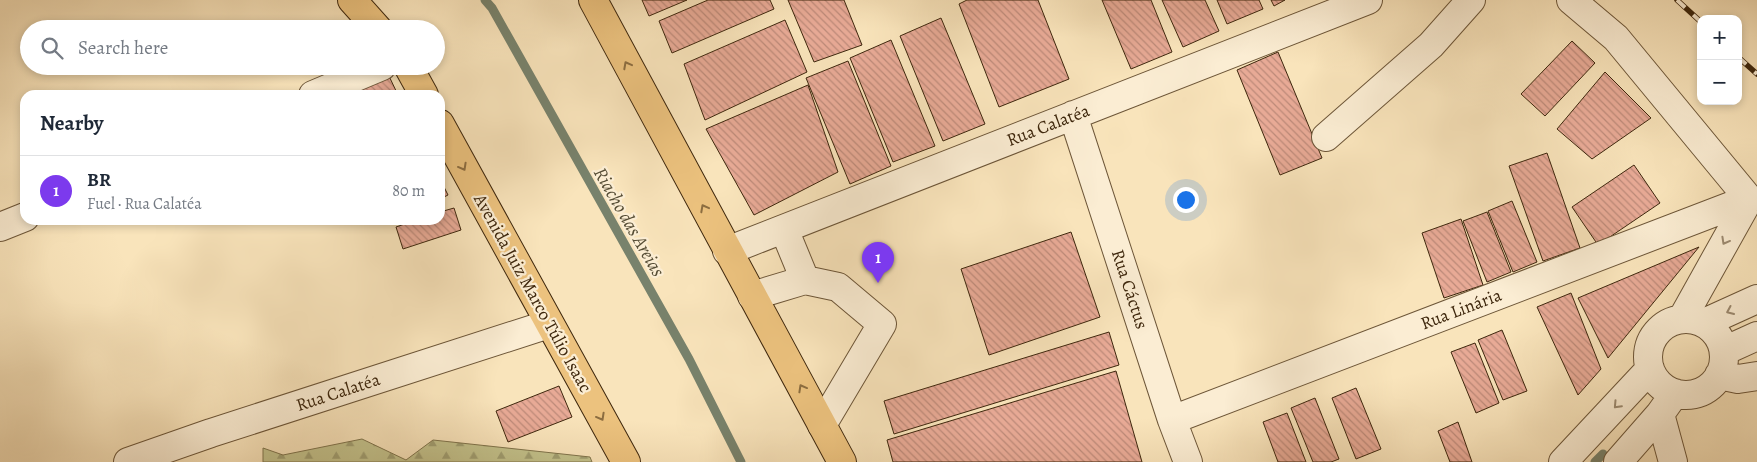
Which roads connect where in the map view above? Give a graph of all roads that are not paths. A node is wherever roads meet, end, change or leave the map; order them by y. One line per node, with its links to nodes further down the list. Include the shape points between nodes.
1 (352, 0): 6 (main road)
2 (593, 0): 18 (main road, one-way to 2)
3 (1368, 0): 11 (street, Rua Calatéa)
4 (1471, 0): 13 (street, via 1431,45)
5 (1571, 0): 14 (street, via 1616,38)
6 (370, 20)
7 (361, 75): 9 (street)
8 (413, 75): 10 (main road)
9 (325, 90)
10 (421, 90)
11 (1073, 115): 17 (street, Rua Calatéa); 29 (street, Rua Cáctus)
12 (445, 133): 23 (main road, Avenida Juiz Marco Túlio Isaac, one-way to 23)
13 (1326, 137)
14 (1749, 199): 22 (street, one-way to 22); 29 (street, Rua Linária)
15 (20, 219): 16 (street)
16 (0, 227)
17 (784, 229): 18 (street, Rua Calatéa); 19 (street)
18 (727, 251): 20 (main road)
19 (805, 280): 20 (street); 30 (street, via 838,287 882,324)
20 (752, 296): 30 (main road, one-way to 20)
21 (1757, 299): 22 (street, one-way to 22)
22 (1693, 321): 25 (street, via 1714,330 1720,340); 26 (street, via 1669,323 1658,331 1648,356)
23 (550, 324): 31 (street, Rua Calatéa, via 211,432); 32 (main road, Avenida Juiz Marco Túlio Isaac, one-way to 32)
24 (1757, 336): 25 (street)
25 (1722, 363): 27 (street, via 1738,379); 28 (street, via 1711,385)
26 (1650, 369): 28 (street, via 1664,388); 35 (street, one-way to 35)
27 (1757, 376)
28 (1667, 404): 36 (street); 37 (street)
29 (1172, 420): 34 (street, Rua Cáctus)
30 (822, 425): 33 (main road)
31 (128, 462)
32 (626, 462)
33 (842, 462)
34 (1188, 462)
35 (1563, 462)
36 (1618, 462)
37 (1673, 462)

